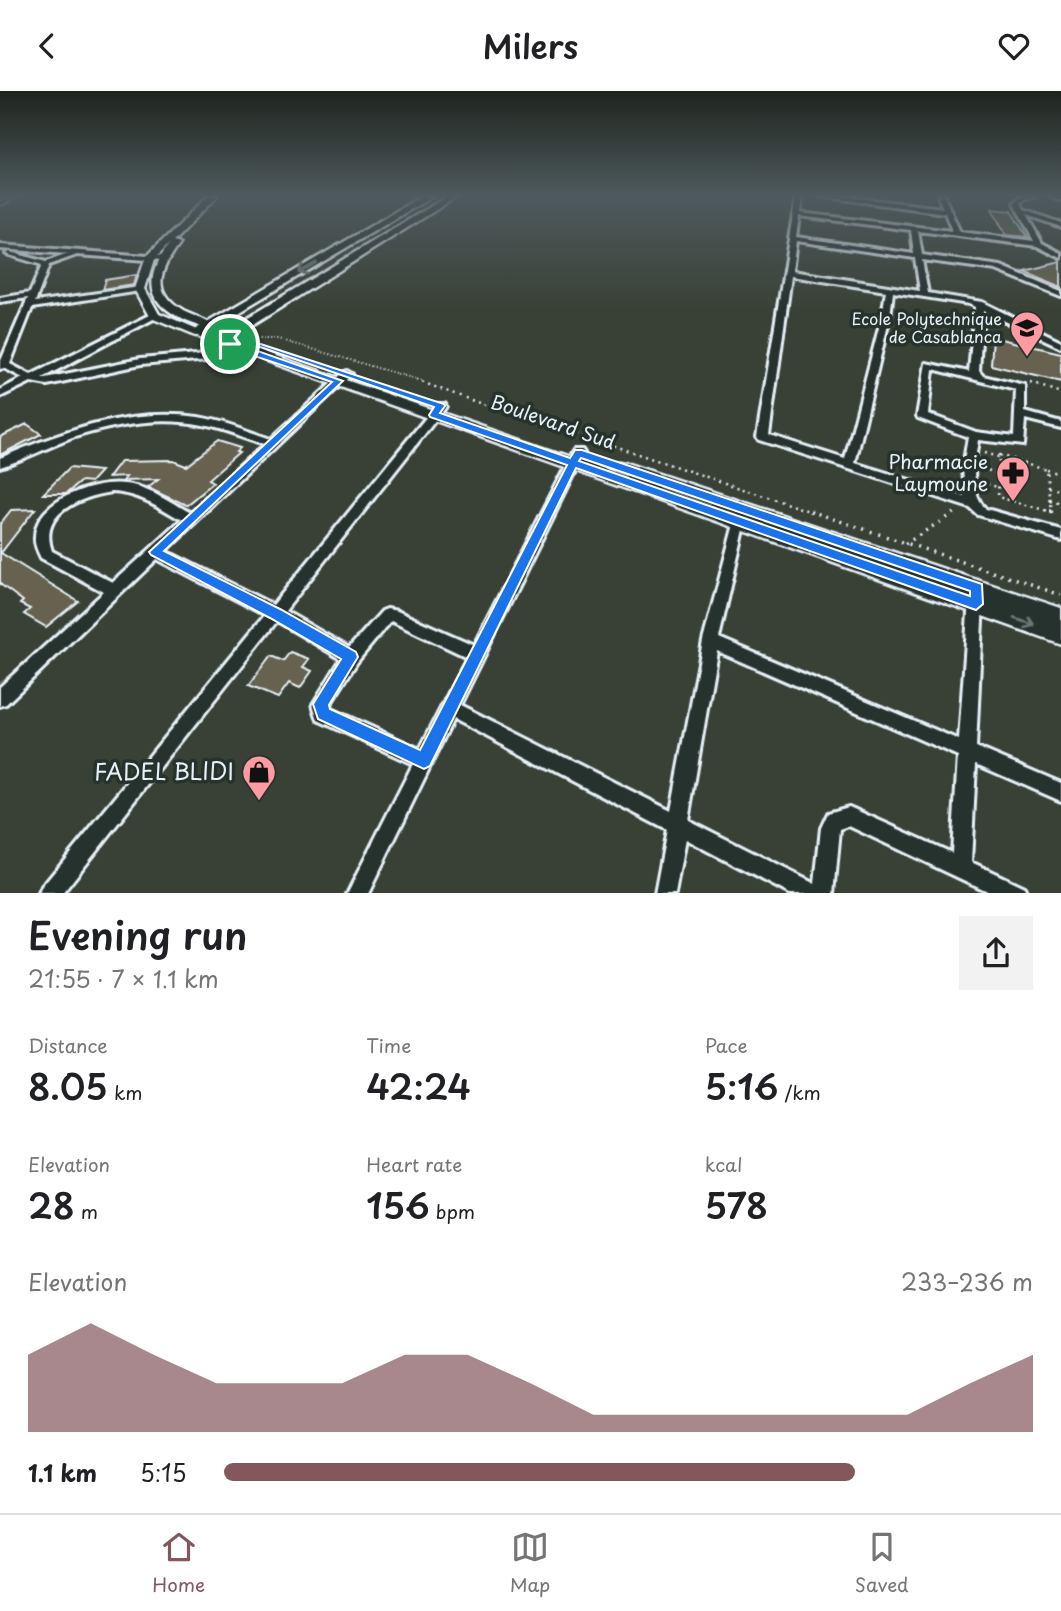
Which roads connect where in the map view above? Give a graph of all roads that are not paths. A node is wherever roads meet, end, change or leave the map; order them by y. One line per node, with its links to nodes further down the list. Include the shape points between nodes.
1 (175, 233): 19 (street)
2 (184, 233): 20 (street)
3 (372, 233): 32 (main road, one-way to 32)
4 (394, 233): 32 (main road, via 246,325)
5 (794, 233): 10 (street)
6 (915, 233): 18 (street)
7 (953, 233): 9 (street)
8 (1033, 233): 11 (street)
9 (957, 234): 11 (street)
10 (793, 239): 18 (street); 22 (street)
11 (1039, 244): 16 (street)
12 (0, 247): 13 (street)
13 (26, 249): 14 (street); 15 (street)
14 (78, 253): 19 (street); 21 (street)
15 (10, 254): 17 (street); 21 (street)
16 (1061, 256)
17 (0, 257)
18 (918, 257): 25 (street); 26 (street, via 998,268)
19 (149, 259): 20 (street); 24 (street)
20 (162, 259): 32 (street, Boulevard Sud, via 156,284 165,306)
21 (46, 264): 27 (street)
22 (789, 273): 23 (street); 46 (street, via 763,437)
23 (890, 288): 25 (street); 46 (street)
24 (140, 289): 30 (street); 31 (street)
25 (925, 294): 29 (street)
26 (1061, 294)
27 (32, 295): 28 (street); 30 (street)
28 (0, 300)
29 (979, 304): 33 (street); 35 (street, via 974,372)
30 (28, 306): 34 (street)
31 (155, 316): 32 (street, Boulevard Sud); 36 (street)
32 (216, 336): 36 (street, via 209,356 140,362 55,381); 37 (main road, Boulevard Sud)
33 (1061, 344)
34 (3, 365): 36 (street)
35 (979, 377): 40 (street, via 1021,388); 42 (street, via 929,365 922,416)
36 (33, 378): 38 (street)
37 (343, 378): 39 (main road, Boulevard Sud); 43 (street)
38 (0, 394)
39 (437, 410): 44 (main road, Boulevard Sud); 54 (street)
40 (1020, 414): 41 (street); 42 (street, via 1017,443)
41 (1061, 425)
42 (975, 436): 47 (street)
43 (273, 443): 45 (street, via 198,421 160,419 80,432); 49 (street)
44 (576, 458): 48 (main road, Boulevard Sud); 58 (street)
45 (0, 463)
46 (849, 465): 47 (street)
47 (972, 504): 50 (street, via 982,512)
48 (741, 515): 53 (main road, Boulevard Sud); 57 (street)
49 (190, 519): 51 (street); 52 (street, via 117,487 87,492 52,513 39,534 46,554)
50 (1061, 535)
51 (155, 552): 52 (street); 54 (street)
52 (113, 590): 60 (street)
53 (976, 596): 55 (main road, Boulevard Sud); 56 (main road, Boulevard Sud, one-way to 56); 62 (street)
54 (275, 613): 59 (street); 67 (street)
55 (1061, 617)
56 (1061, 634)
57 (711, 641): 62 (street); 65 (street)
58 (476, 654): 59 (street, via 387,615); 61 (street)
59 (351, 657): 63 (street, via 321,704 324,714)
60 (0, 698)
61 (449, 708): 63 (street); 65 (street)
62 (966, 750): 64 (street); 66 (street)
63 (424, 760): 68 (street)
64 (1061, 792)
65 (678, 823): 69 (street); 70 (street)
66 (961, 867): 71 (street, via 861,820 841,816 831,828); 72 (street)
67 (50, 893)
68 (358, 893)
69 (665, 893)
70 (810, 893)
71 (824, 893)
72 (1015, 893)

